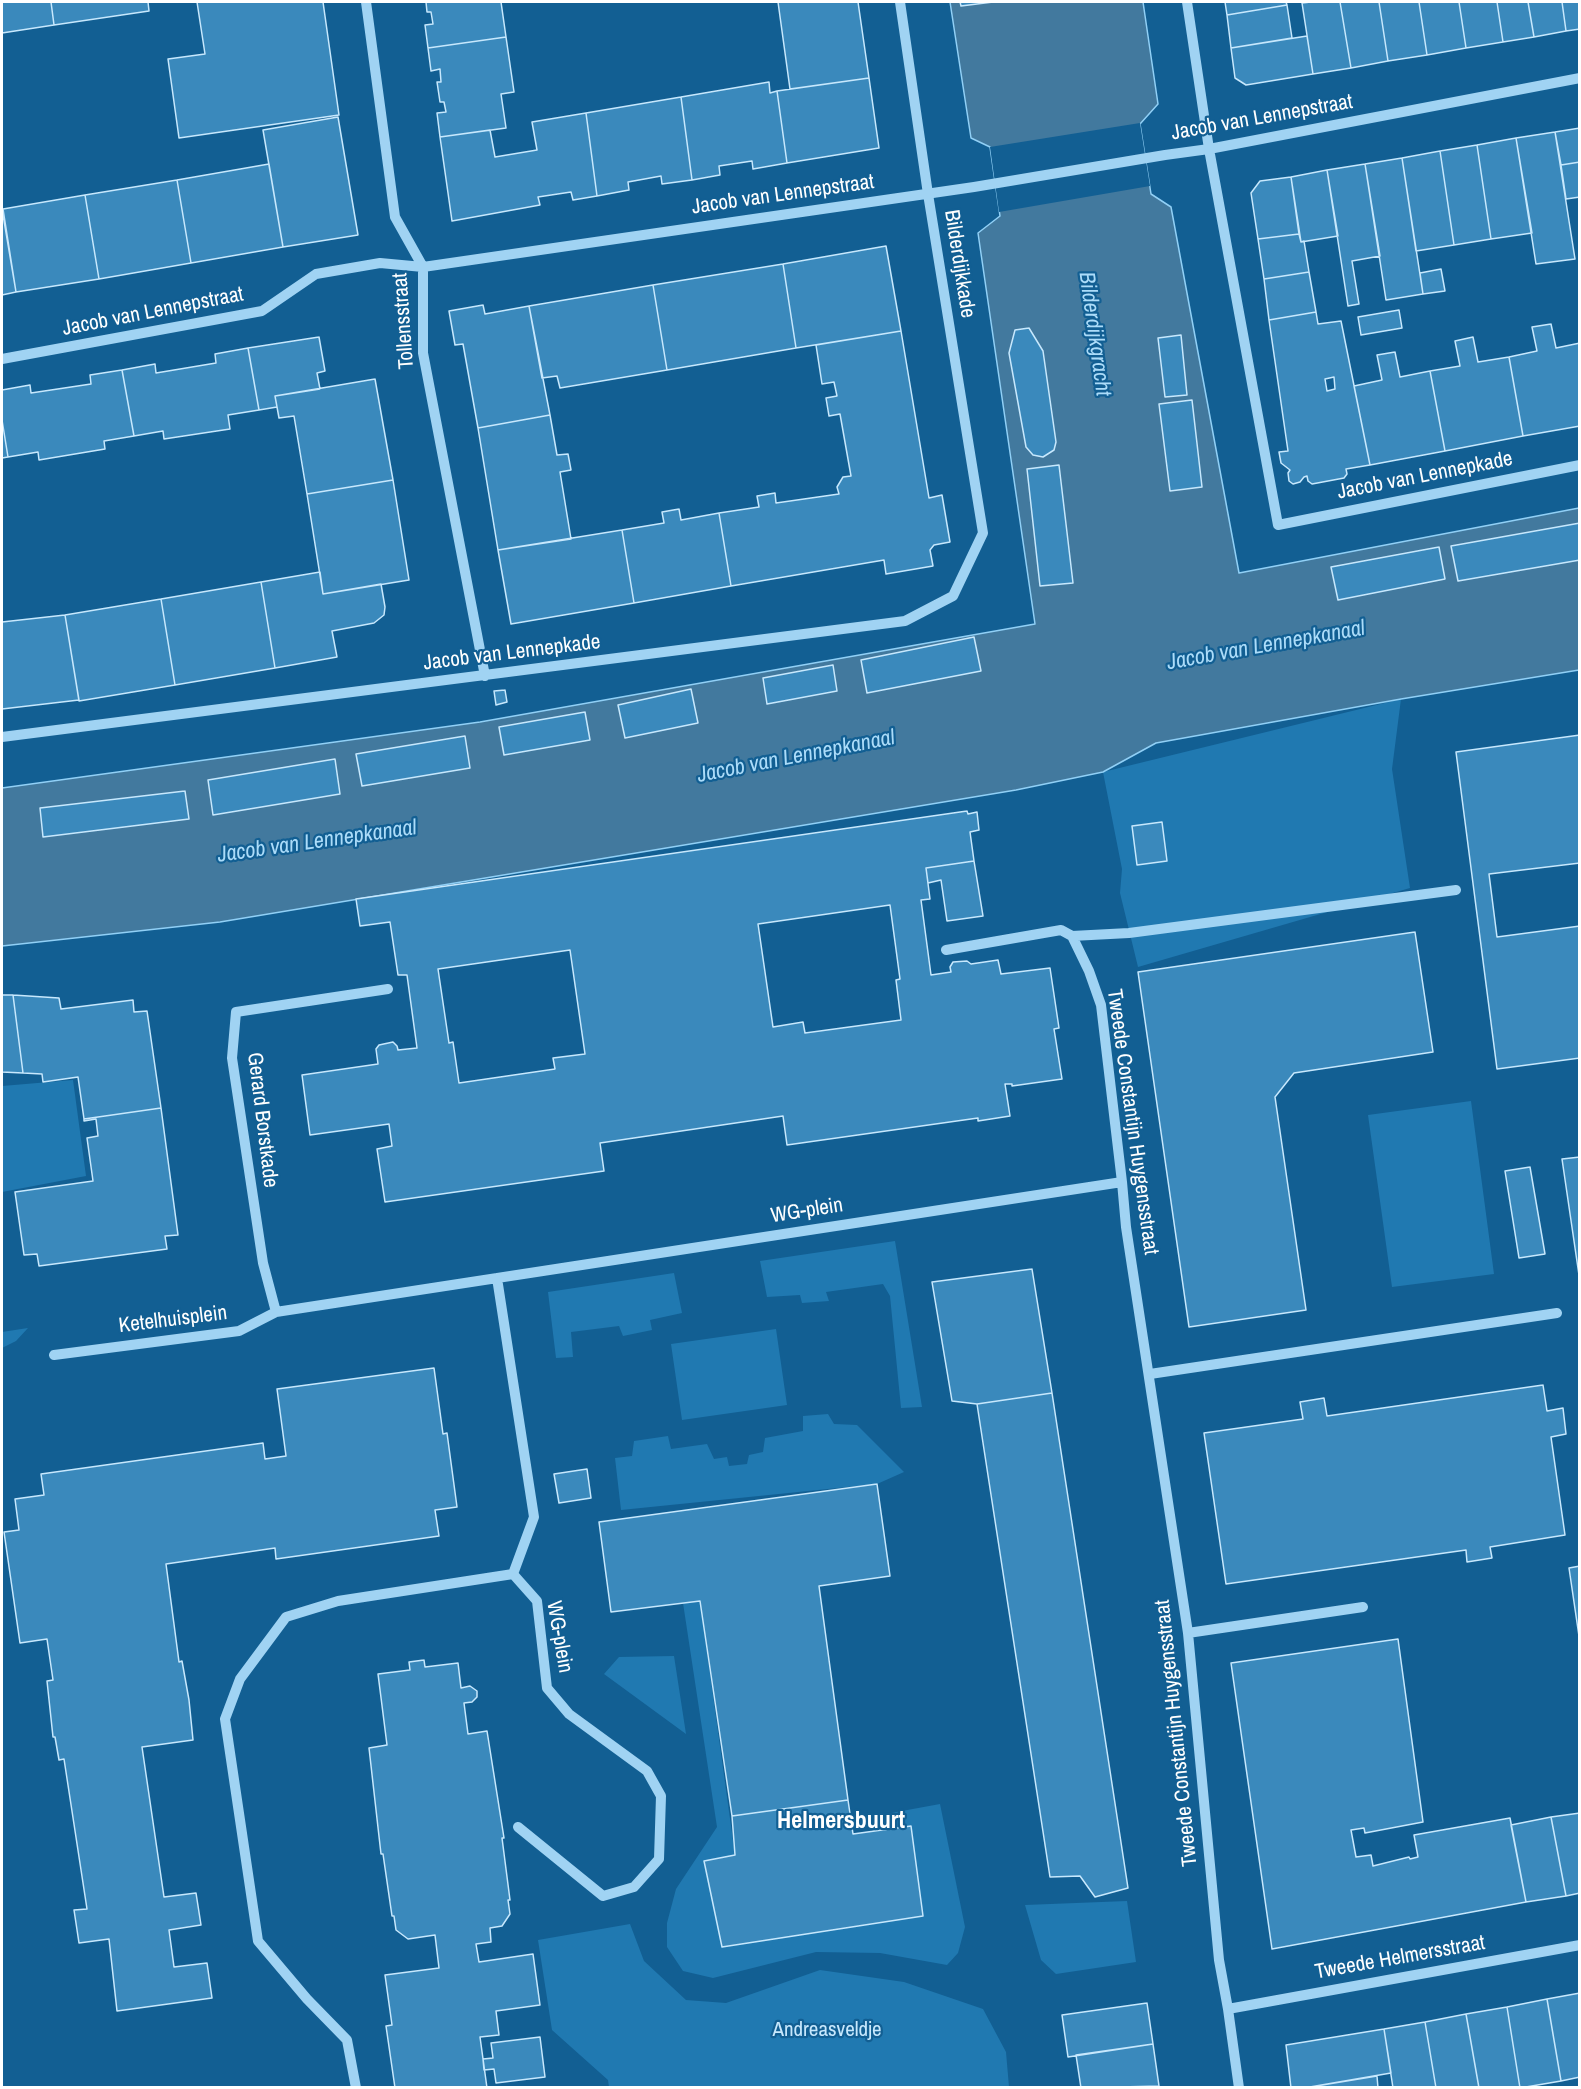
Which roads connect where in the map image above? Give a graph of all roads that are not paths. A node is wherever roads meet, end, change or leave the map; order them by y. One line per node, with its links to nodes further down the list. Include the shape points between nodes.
1 (366, 2): 7 (street, Tollensstraat, via 395,217)
2 (900, 2): 6 (street, Bilderdijkkade)
3 (1187, 2): 5 (street)
4 (1580, 78): 5 (street, Jacob van Lennepstraat)
5 (1209, 149): 6 (street, Jacob van Lennepstraat); 9 (street, Jacob van Lennepkade, via 1278,525)
6 (928, 194): 7 (street, Jacob van Lennepstraat); 10 (street, Bilderdijkkade)
7 (423, 267): 8 (street, Jacob van Lennepstraat, via 380,263 316,274 262,311); 11 (street, Tollensstraat, via 423,353)
8 (2, 359)
9 (1580, 465)
10 (983, 533): 11 (street, Jacob van Lennepkade, via 953,596 905,621)
11 (485, 676): 12 (street, Jacob van Lennepkade)
12 (2, 737)
13 (1456, 890): 14 (street, via 1129,933)
14 (1072, 936): 15 (street, via 1061,930); 17 (street, Tweede Constantijn Huygensstraat, via 1101,1005)
15 (946, 950)
16 (388, 989): 20 (street, Gerard Borstkade, via 236,1012 232,1058 263,1263)
17 (1122, 1182): 18 (street, WG-plein); 23 (street, Tweede Constantijn Huygensstraat)
18 (497, 1278): 19 (street, WG-plein); 24 (street, via 534,1517)
19 (364, 1298): 20 (street, Ketelhuisplein)
20 (276, 1312): 22 (street, Ketelhuisplein, via 239,1331)
21 (1557, 1313): 23 (street)
22 (54, 1354)
23 (1150, 1374): 26 (street, Tweede Constantijn Huygensstraat)
24 (513, 1574): 27 (street, WG-plein, via 537,1601 547,1688 569,1714 647,1771 661,1796 659,1859 634,1887 603,1896); 30 (street, via 338,1601 286,1617 240,1678 225,1719 258,1941 347,2040)
25 (1363, 1607): 26 (street)
26 (1188, 1633): 29 (street, Tweede Constantijn Huygensstraat, via 1219,1960)
27 (518, 1827)
28 (1580, 1945): 29 (street, Tweede Helmersstraat)
29 (1228, 2008): 31 (street, Tweede Constantijn Huygensstraat)
30 (356, 2088)
31 (1239, 2088)

